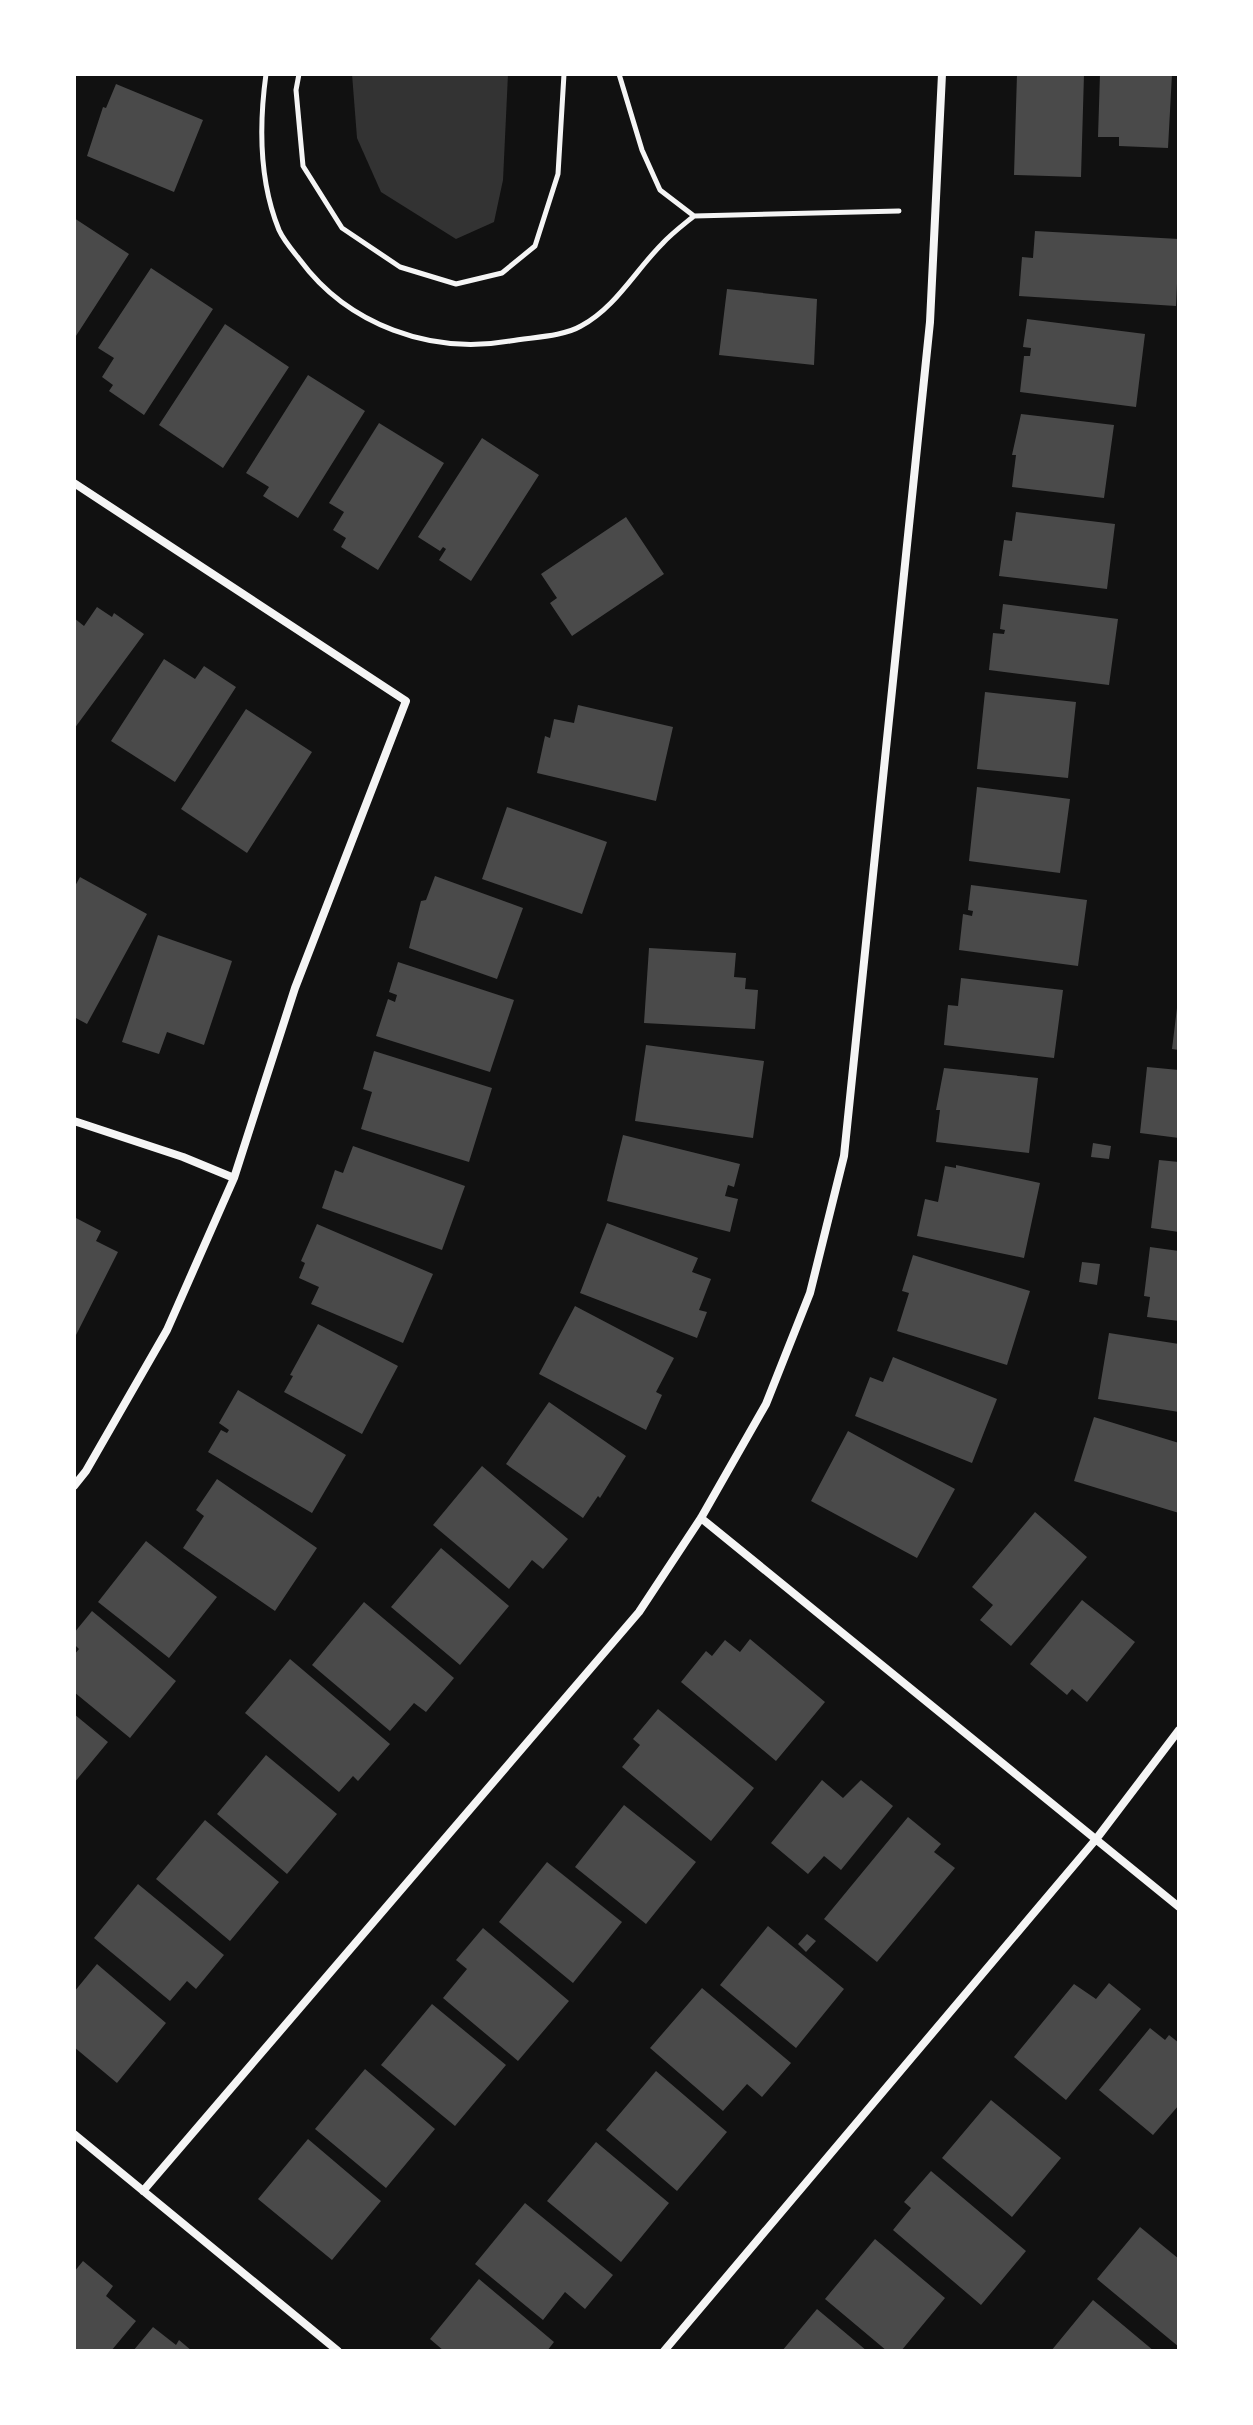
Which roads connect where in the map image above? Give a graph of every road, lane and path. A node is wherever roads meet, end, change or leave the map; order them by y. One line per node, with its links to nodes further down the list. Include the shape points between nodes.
1 (266, 74): 7 (path, via 261,111 265,178 280,232 317,282 395,332 439,344 489,345 578,328 601,314 662,243)
2 (299, 74): 3 (path, via 303,166 342,228 400,267 456,284 502,273 535,246 558,174)
3 (564, 74)
4 (619, 74): 7 (path, via 660,190)
5 (942, 74): 12 (street, via 930,322 844,1156 810,1293 771,1391)
6 (899, 211): 7 (path)
7 (694, 216)
8 (74, 483): 10 (street, via 406,701 295,988)
9 (74, 1121): 10 (street)
10 (234, 1178): 11 (street, via 167,1330)
11 (74, 1486)
12 (701, 1518): 14 (street); 17 (street, via 639,1612)
13 (1179, 1730): 14 (street)
14 (1097, 1838): 15 (street); 19 (street)
15 (1179, 1907)
16 (74, 2134): 17 (street)
17 (143, 2191): 18 (street)
18 (338, 2351)
19 (664, 2351)

